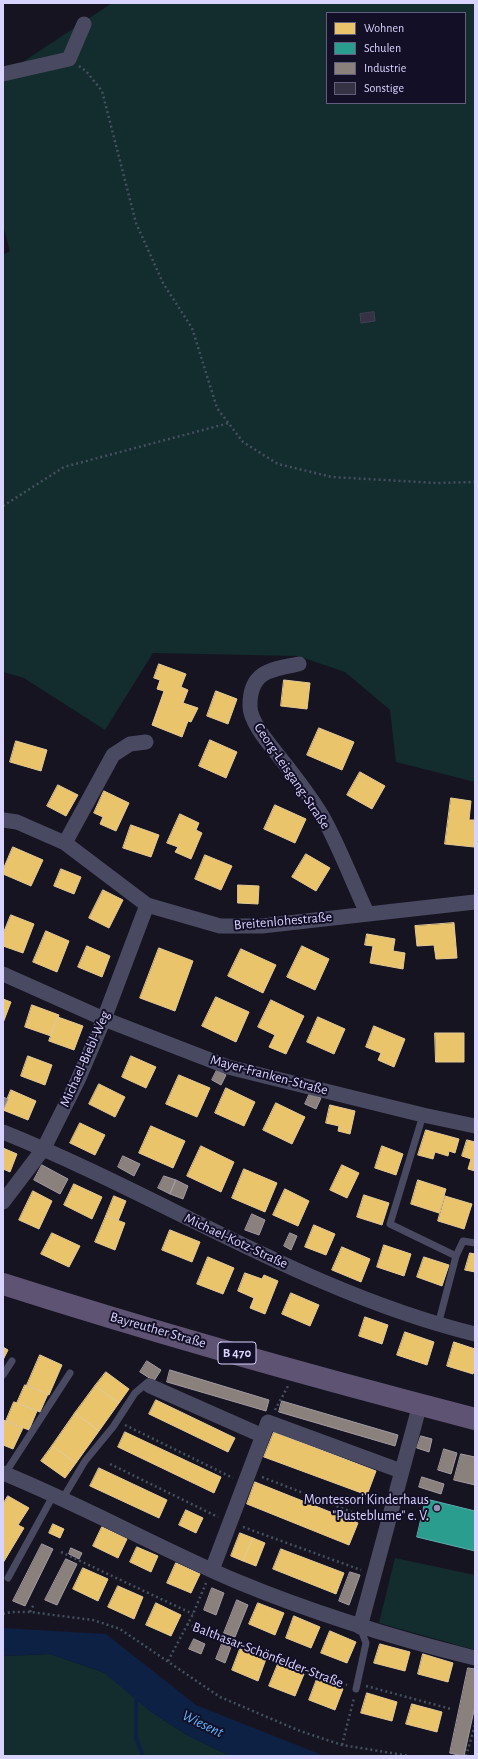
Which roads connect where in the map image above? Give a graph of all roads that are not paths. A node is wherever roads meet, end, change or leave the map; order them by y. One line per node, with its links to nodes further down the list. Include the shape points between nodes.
1 (84, 24): 2 (street, via 69,60)
2 (3, 74)
3 (299, 664): 9 (street, Georg-Leisgang-Straße, via 272,669 259,676 251,690 249,706 255,724 325,821)
4 (146, 742): 6 (street, via 130,744 113,756)
5 (3, 820): 6 (street, Breitenlohestraße, via 17,822)
6 (65, 844): 8 (street, Breitenlohestraße)
7 (475, 902): 9 (street, Breitenlohestraße)
8 (147, 905): 9 (street, Breitenlohestraße, via 220,926 262,926); 11 (street, Michael-Biebl-Weg)
9 (367, 913)
10 (3, 974): 11 (street, Mayer-Franken-Straße)
11 (104, 1019): 12 (street, Mayer-Franken-Straße, via 228,1067); 15 (street, Michael-Biebl-Weg, via 78,1080)
12 (423, 1115): 13 (street, Mayer-Franken-Straße); 18 (lane, via 390,1224)
13 (475, 1126)
14 (3, 1132): 15 (street, Michael-Kotz-Straße)
15 (44, 1148): 16 (street, Michael-Biebl-Weg); 20 (street, Michael-Kotz-Straße, via 342,1290)
16 (3, 1202)
17 (475, 1243): 18 (lane, via 463,1241)
18 (456, 1256): 20 (lane)
19 (3, 1284): 26 (main road, Bayreuther Straße / B 470)
20 (438, 1325): 21 (street, Michael-Kotz-Straße)
21 (475, 1334)
22 (12, 1361): 24 (lane)
23 (70, 1373): 30 (lane)
24 (3, 1375)
25 (149, 1384): 28 (street); 31 (lane, via 135,1394 113,1427)
26 (420, 1404): 27 (main road, Bayreuther Straße / B 470); 29 (street)
27 (475, 1419)
28 (266, 1429): 29 (street); 32 (street)
29 (401, 1471): 34 (street)
30 (4, 1474): 31 (street)
31 (58, 1496): 32 (street); 33 (lane)
32 (212, 1570): 34 (street)
33 (8, 1578)
34 (360, 1627): 35 (street); 36 (lane, Balthasar-Schönfelder-Straße, via 366,1643)
35 (475, 1658)
36 (357, 1686)

